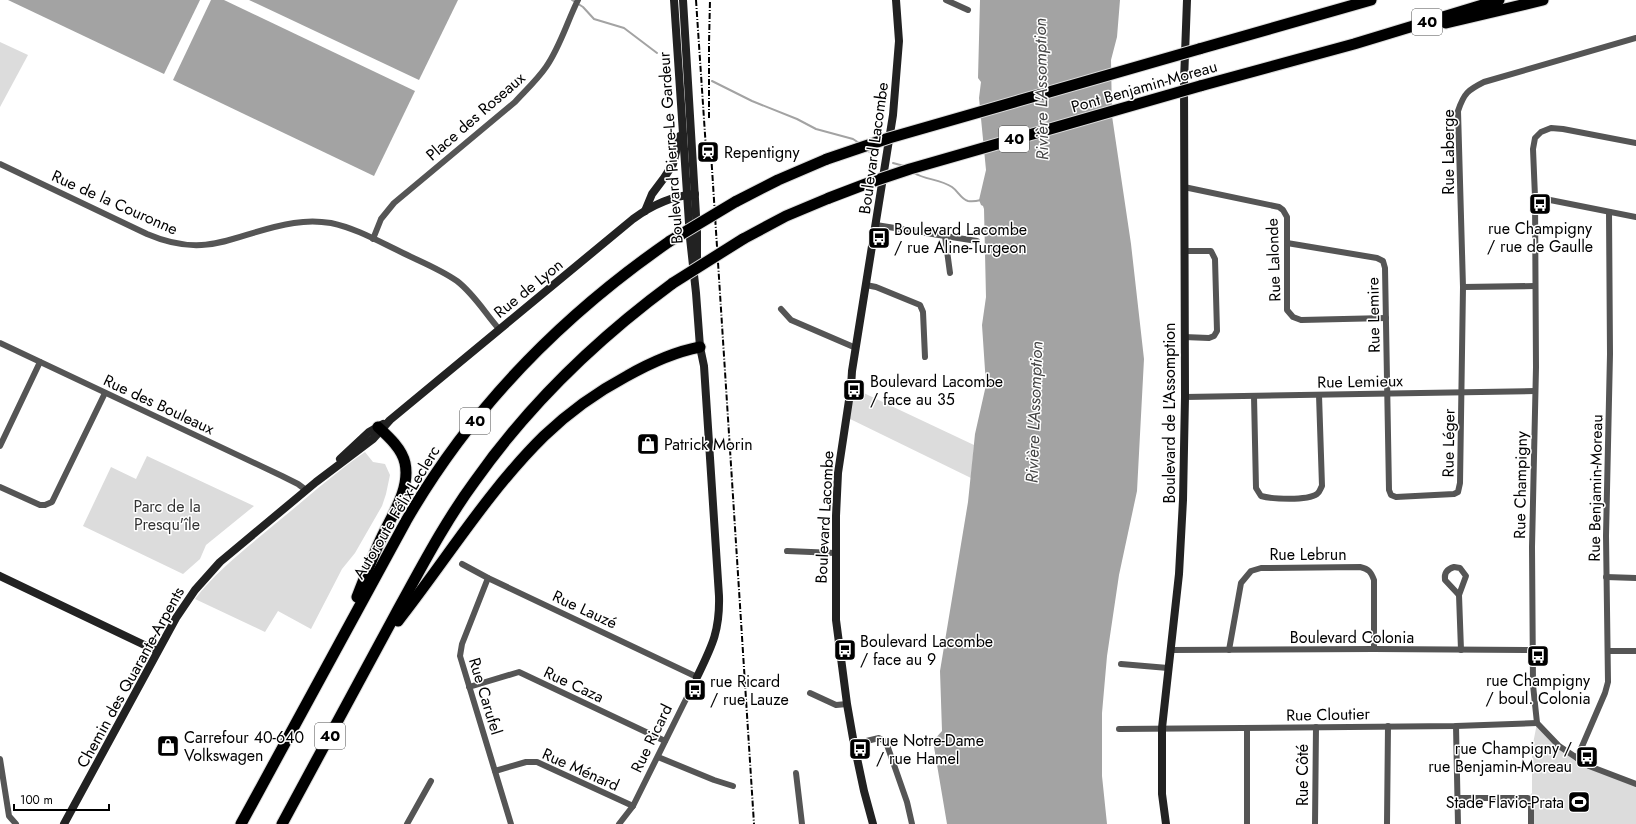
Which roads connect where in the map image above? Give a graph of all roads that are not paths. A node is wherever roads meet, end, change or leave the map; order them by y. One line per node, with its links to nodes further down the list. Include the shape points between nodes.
1 (578, 0): 25 (street, Place des Roseaux, via 560,42 532,84 511,106 394,203 381,219)
2 (674, 0): 13 (street, Boulevard Pierre-Le Gardeur)
3 (683, 0): 18 (street, Boulevard Pierre-Le Gardeur)
4 (896, 0): 23 (street, Boulevard Lacombe, via 899,41 896,94)
5 (946, 0): 10 (street)
6 (1187, 0): 17 (street, Boulevard de L'Assomption, via 1184,51)
7 (1372, 0): 15 (highway, Pont Benjamin-Moreau / 40, bridge, via 896,136)
8 (1499, 0): 12 (highway, 40)
9 (1543, 0): 12 (highway)
10 (968, 10)
11 (1636, 38): 32 (street, Rue Laberge, via 1484,82 1466,93 1458,111)
12 (1354, 44): 63 (highway, Pont Benjamin-Moreau / 40, bridge, via 910,169 786,216 743,239 673,283 633,313 549,390 474,481 449,519)
13 (682, 127): 18 (street, Boulevard Pierre-Le Gardeur); 20 (street, via 673,164 652,194)
14 (1636, 143): 19 (street, Rue Champigny, via 1563,129 1551,128 1541,132 1535,138 1533,149)
15 (827, 159): 62 (highway, Autoroute Félix-Leclerc / 40, bridge, via 735,202 670,241 584,306 538,349 488,404 451,452 411,512)
16 (0, 164): 25 (street, Rue de la Couronne, via 148,234 182,245 214,244 287,224 308,222 337,225)
17 (1184, 187): 27 (street, Rue Lalonde, via 1280,208 1287,217); 28 (street, Boulevard de L'Assomption)
18 (691, 194): 20 (street, Rue de Lyon, via 664,201); 38 (street, Boulevard Pierre-Le Gardeur, via 690,238)
19 (1535, 197): 21 (street); 31 (street, Rue Champigny)
20 (645, 211): 35 (street, Rue de Lyon)
21 (1609, 212): 22 (street); 57 (street, Rue Benjamin-Moreau, via 1610,354)
22 (1636, 217)
23 (876, 225): 24 (street); 30 (street, Boulevard Lacombe)
24 (945, 236): 26 (street); 29 (street)
25 (373, 238): 35 (street, Rue de la Couronne, via 457,281)
26 (978, 241)
27 (1287, 243): 34 (street, Rue Lemire, via 1383,261); 34 (street, Rue Lalonde, via 1287,310 1293,317 1301,320)
28 (1184, 251): 36 (street, Boulevard de L'Assomption); 36 (street, via 1211,251 1215,258 1217,330 1214,336 1209,338)
29 (950, 273)
30 (866, 285): 39 (street, Boulevard Lacombe); 40 (street, via 920,305 923,312)
31 (1535, 286): 32 (street); 42 (street, Rue Champigny)
32 (1463, 287): 43 (street, Rue Laberge)
33 (781, 309): 39 (street, via 791,320)
34 (1386, 318): 45 (street, Rue Lemire)
35 (499, 329): 49 (street, Rue de Lyon)
36 (1184, 337): 48 (street, Boulevard de L'Assomption)
37 (0, 343): 41 (street, Rue des Bouleaux)
38 (700, 347): 61 (street, Boulevard Pierre-Le Gardeur, via 704,366 718,580 719,616); 63 (highway, via 662,358 617,381 581,404 545,435 495,492)
39 (856, 348): 54 (street, Boulevard Lacombe, via 838,473)
40 (925, 357)
41 (40, 362): 44 (street, Rue des Bouleaux); 50 (street)
42 (1535, 391): 43 (street, Rue Lemieux); 68 (street, Rue Champigny)
43 (1462, 392): 45 (street, Rue Lemieux); 45 (street, Rue Léger, via 1458,492 1448,495 1402,497 1391,495 1389,490)
44 (105, 393): 51 (street, via 52,502 40,505); 52 (street, Rue des Bouleaux, via 282,476)
45 (1386, 394): 46 (street, Rue Lemieux)
46 (1319, 395): 47 (street, Rue Lemieux); 47 (street, via 1322,486 1316,495 1301,498 1268,498 1261,496 1256,488)
47 (1254, 396): 48 (street, Rue Lemieux)
48 (1185, 397): 65 (street, Boulevard de L'Assomption, via 1184,500)
49 (382, 426): 52 (street, Rue de Lyon, via 363,437); 62 (highway, via 404,459 404,486)
50 (0, 446)
51 (0, 487)
52 (306, 490): 69 (street, Chemin des Quarante-Arpents, via 229,554 202,581)
53 (786, 551): 54 (street)
54 (835, 553): 77 (street, Boulevard Lacombe, via 836,620)
55 (462, 564): 58 (street, Rue Lauzé)
56 (0, 576): 69 (street)
57 (1606, 577): 59 (street); 70 (street, Rue Benjamin-Moreau)
58 (488, 578): 74 (street, Rue Lauzé); 75 (street, Rue Carufel, via 462,644 460,656)
59 (1636, 578)
60 (1459, 595): 60 (street, via 1466,576 1460,568 1454,567 1447,570 1445,580); 67 (street)
61 (714, 640): 74 (street, Rue Ricard)
62 (336, 648): 99 (highway, Autoroute Félix-Leclerc / 40)
63 (377, 649): 100 (highway, 40)
64 (1374, 649): 66 (street, Boulevard Colonia); 66 (street, Rue Lebrun, via 1374,580 1372,573 1360,567 1261,568 1251,571 1241,583); 67 (street, Boulevard Colonia)
65 (1171, 650): 66 (street, Boulevard Colonia); 73 (street, Boulevard de L'Assomption)
66 (1229, 650)
67 (1461, 650): 68 (street, Boulevard Colonia)
68 (1532, 650): 78 (street, Rue Champigny)
69 (157, 651): 98 (street, Chemin des Quarante-Arpents)
70 (1608, 651): 71 (street); 88 (street, Rue Benjamin-Moreau, via 1606,692)
71 (1636, 651)
72 (1121, 664): 73 (street)
73 (1168, 668): 82 (street, Boulevard de L'Assomption)
74 (697, 676): 85 (street, Rue Ricard)
75 (469, 687): 85 (street, Rue Caza, via 519,672); 90 (street, Rue Carufel)
76 (810, 693): 77 (street, via 836,705)
77 (847, 704): 86 (street, Boulevard Lacombe)
78 (1537, 723): 80 (street, Rue Cloutier); 88 (street, via 1559,746)
79 (1388, 726): 80 (street, Rue Cloutier); 81 (street, Rue Cloutier); 110 (street)
80 (1456, 726): 95 (street)
81 (1316, 727): 83 (street, Rue Cloutier); 109 (street, Rue Côté)
82 (1162, 728): 83 (street, Rue Cloutier); 84 (street, Rue Cloutier); 107 (street, Boulevard de L'Assomption, via 1162,794)
83 (1247, 728): 108 (street)
84 (1119, 729)
85 (665, 741): 87 (street, Rue Ricard)
86 (854, 744): 105 (street, Boulevard Lacombe); 106 (street, via 879,738 886,742)
87 (658, 757): 94 (street); 96 (street, Rue Ricard)
88 (1576, 758): 93 (street, via 1589,766)
89 (0, 759): 97 (street, via 9,816)
90 (496, 771): 96 (street, Rue Ménard, via 526,762 537,762); 102 (street, Rue Carufel)
91 (796, 773): 104 (street)
92 (431, 781): 101 (street)
93 (1636, 784)
94 (733, 786)
95 (1458, 798): 111 (street); 112 (street, via 1528,798 1531,804)
96 (633, 806): 103 (street, Rue Ricard)
97 (16, 824)
98 (64, 824)
99 (241, 824)
100 (282, 824)
101 (407, 824)
102 (511, 824)
103 (619, 824)
104 (802, 824)
105 (873, 824)
106 (912, 824)
107 (1166, 824)
108 (1247, 824)
109 (1315, 824)
110 (1386, 824)
111 (1458, 824)
112 (1531, 824)

